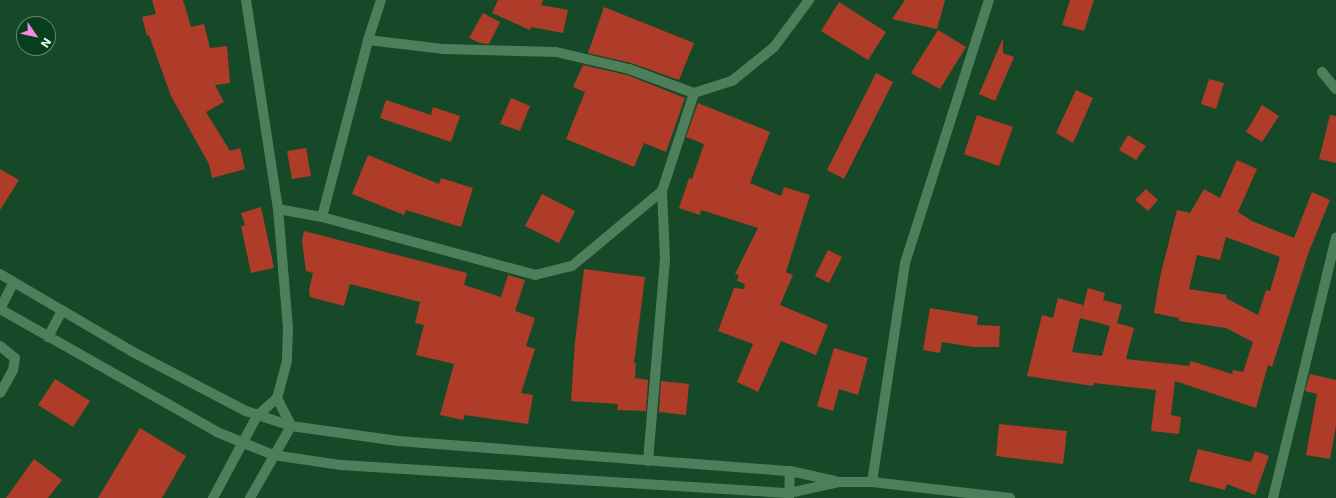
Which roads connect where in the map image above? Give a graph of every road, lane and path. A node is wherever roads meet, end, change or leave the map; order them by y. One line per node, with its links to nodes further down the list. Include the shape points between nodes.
1 (246, 0): 10 (street)
2 (382, 0): 5 (street)
3 (809, 0): 8 (street, via 774,47 732,81)
4 (990, 0): 28 (street, via 905,263)
5 (368, 40): 8 (street, via 444,49 556,52 629,69); 11 (street)
6 (1322, 72): 7 (street)
7 (1336, 89)
8 (694, 93): 9 (street)
9 (662, 191): 11 (street, via 572,266 535,275); 25 (street, via 665,258)
10 (278, 209): 11 (street); 20 (street, via 288,327 287,361)
11 (322, 217)
12 (1336, 237): 33 (street)
13 (0, 274): 14 (street)
14 (14, 282): 15 (street); 16 (street)
15 (0, 309): 17 (street)
16 (62, 311): 17 (street); 21 (street, via 131,351)
17 (48, 337): 23 (street, via 217,432)
18 (0, 346): 19 (street, via 15,358 13,370)
19 (0, 393)
20 (277, 398): 21 (street); 22 (street)
21 (257, 416): 22 (street); 23 (street)
22 (292, 426): 24 (street); 25 (street, via 398,441)
23 (244, 444): 24 (street); 30 (street)
24 (274, 455): 29 (street, via 341,465); 31 (street)
25 (648, 461): 26 (street)
26 (790, 471): 27 (street); 29 (street)
27 (839, 482): 28 (street); 29 (street)
28 (872, 482): 32 (street)
29 (789, 496)
30 (214, 498)
31 (250, 498)
32 (1010, 498)
33 (1273, 498)

